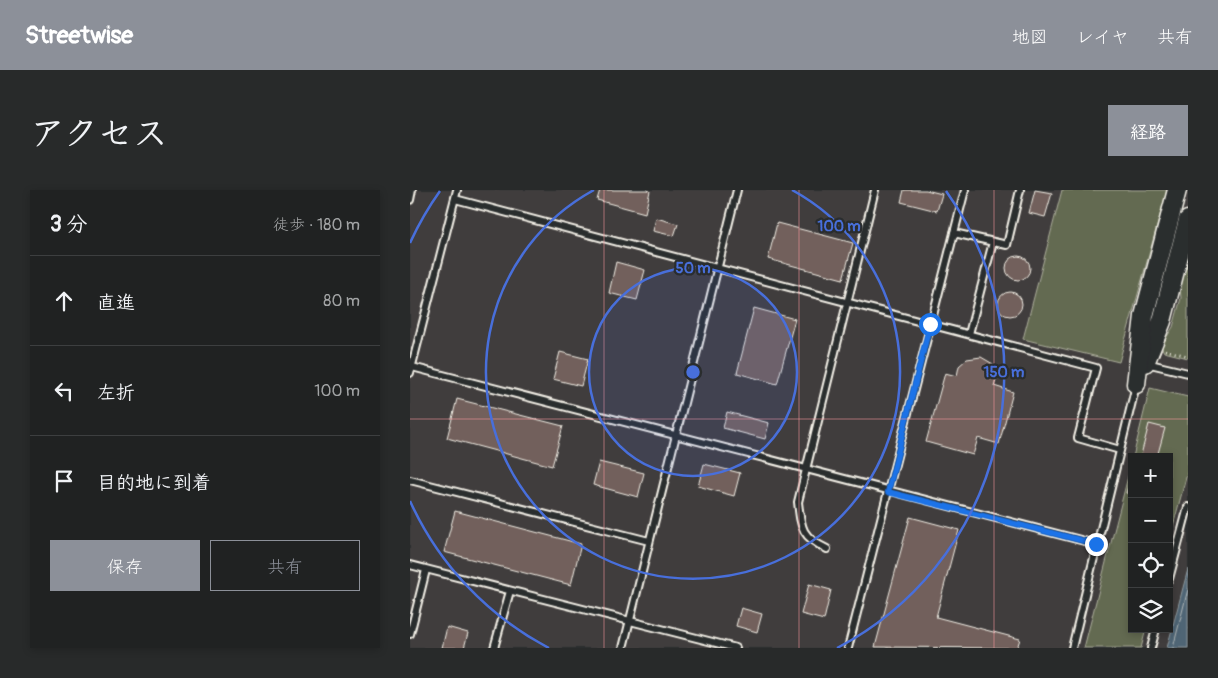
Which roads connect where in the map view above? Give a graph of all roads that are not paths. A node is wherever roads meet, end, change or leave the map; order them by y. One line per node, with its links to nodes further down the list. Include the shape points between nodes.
1 (412, 190): 9 (lane)
2 (457, 190): 8 (lane)
3 (737, 190): 13 (lane)
4 (875, 190): 14 (lane)
5 (965, 190): 11 (lane)
6 (1020, 190): 12 (lane, via 1007,245)
7 (1177, 190): 20 (street, via 1144,316)
8 (455, 199): 13 (lane); 18 (lane)
9 (410, 200)
10 (1188, 220): 17 (street, via 1162,321)
11 (954, 233): 12 (lane); 15 (lane)
12 (993, 242): 16 (lane)
13 (718, 268): 14 (lane); 21 (lane)
14 (847, 302): 15 (lane); 23 (lane)
15 (930, 324): 16 (lane); 25 (lane)
16 (969, 334): 22 (lane, via 1096,368 1078,438)
17 (1145, 362): 19 (lane); 20 (street)
18 (411, 370): 21 (lane)
19 (1188, 373)
20 (1136, 384): 22 (lane)
21 (675, 436): 23 (lane); 27 (lane)
22 (1120, 450): 28 (lane)
23 (806, 469): 25 (lane); 29 (lane, via 798,502 800,525 810,540)
24 (410, 480): 27 (lane)
25 (888, 492): 28 (lane); 40 (lane)
26 (1188, 507): 30 (lane)
27 (650, 542): 34 (lane)
28 (1096, 544): 41 (lane)
29 (827, 549)
30 (1173, 563)
31 (410, 565): 32 (lane)
32 (426, 570): 33 (lane); 36 (lane)
33 (510, 591): 34 (lane); 37 (lane)
34 (630, 621): 38 (lane); 39 (lane)
35 (1155, 633): 42 (lane)
36 (410, 634)
37 (494, 648)
38 (623, 648)
39 (736, 648)
40 (848, 648)
41 (1072, 648)
42 (1151, 648)

